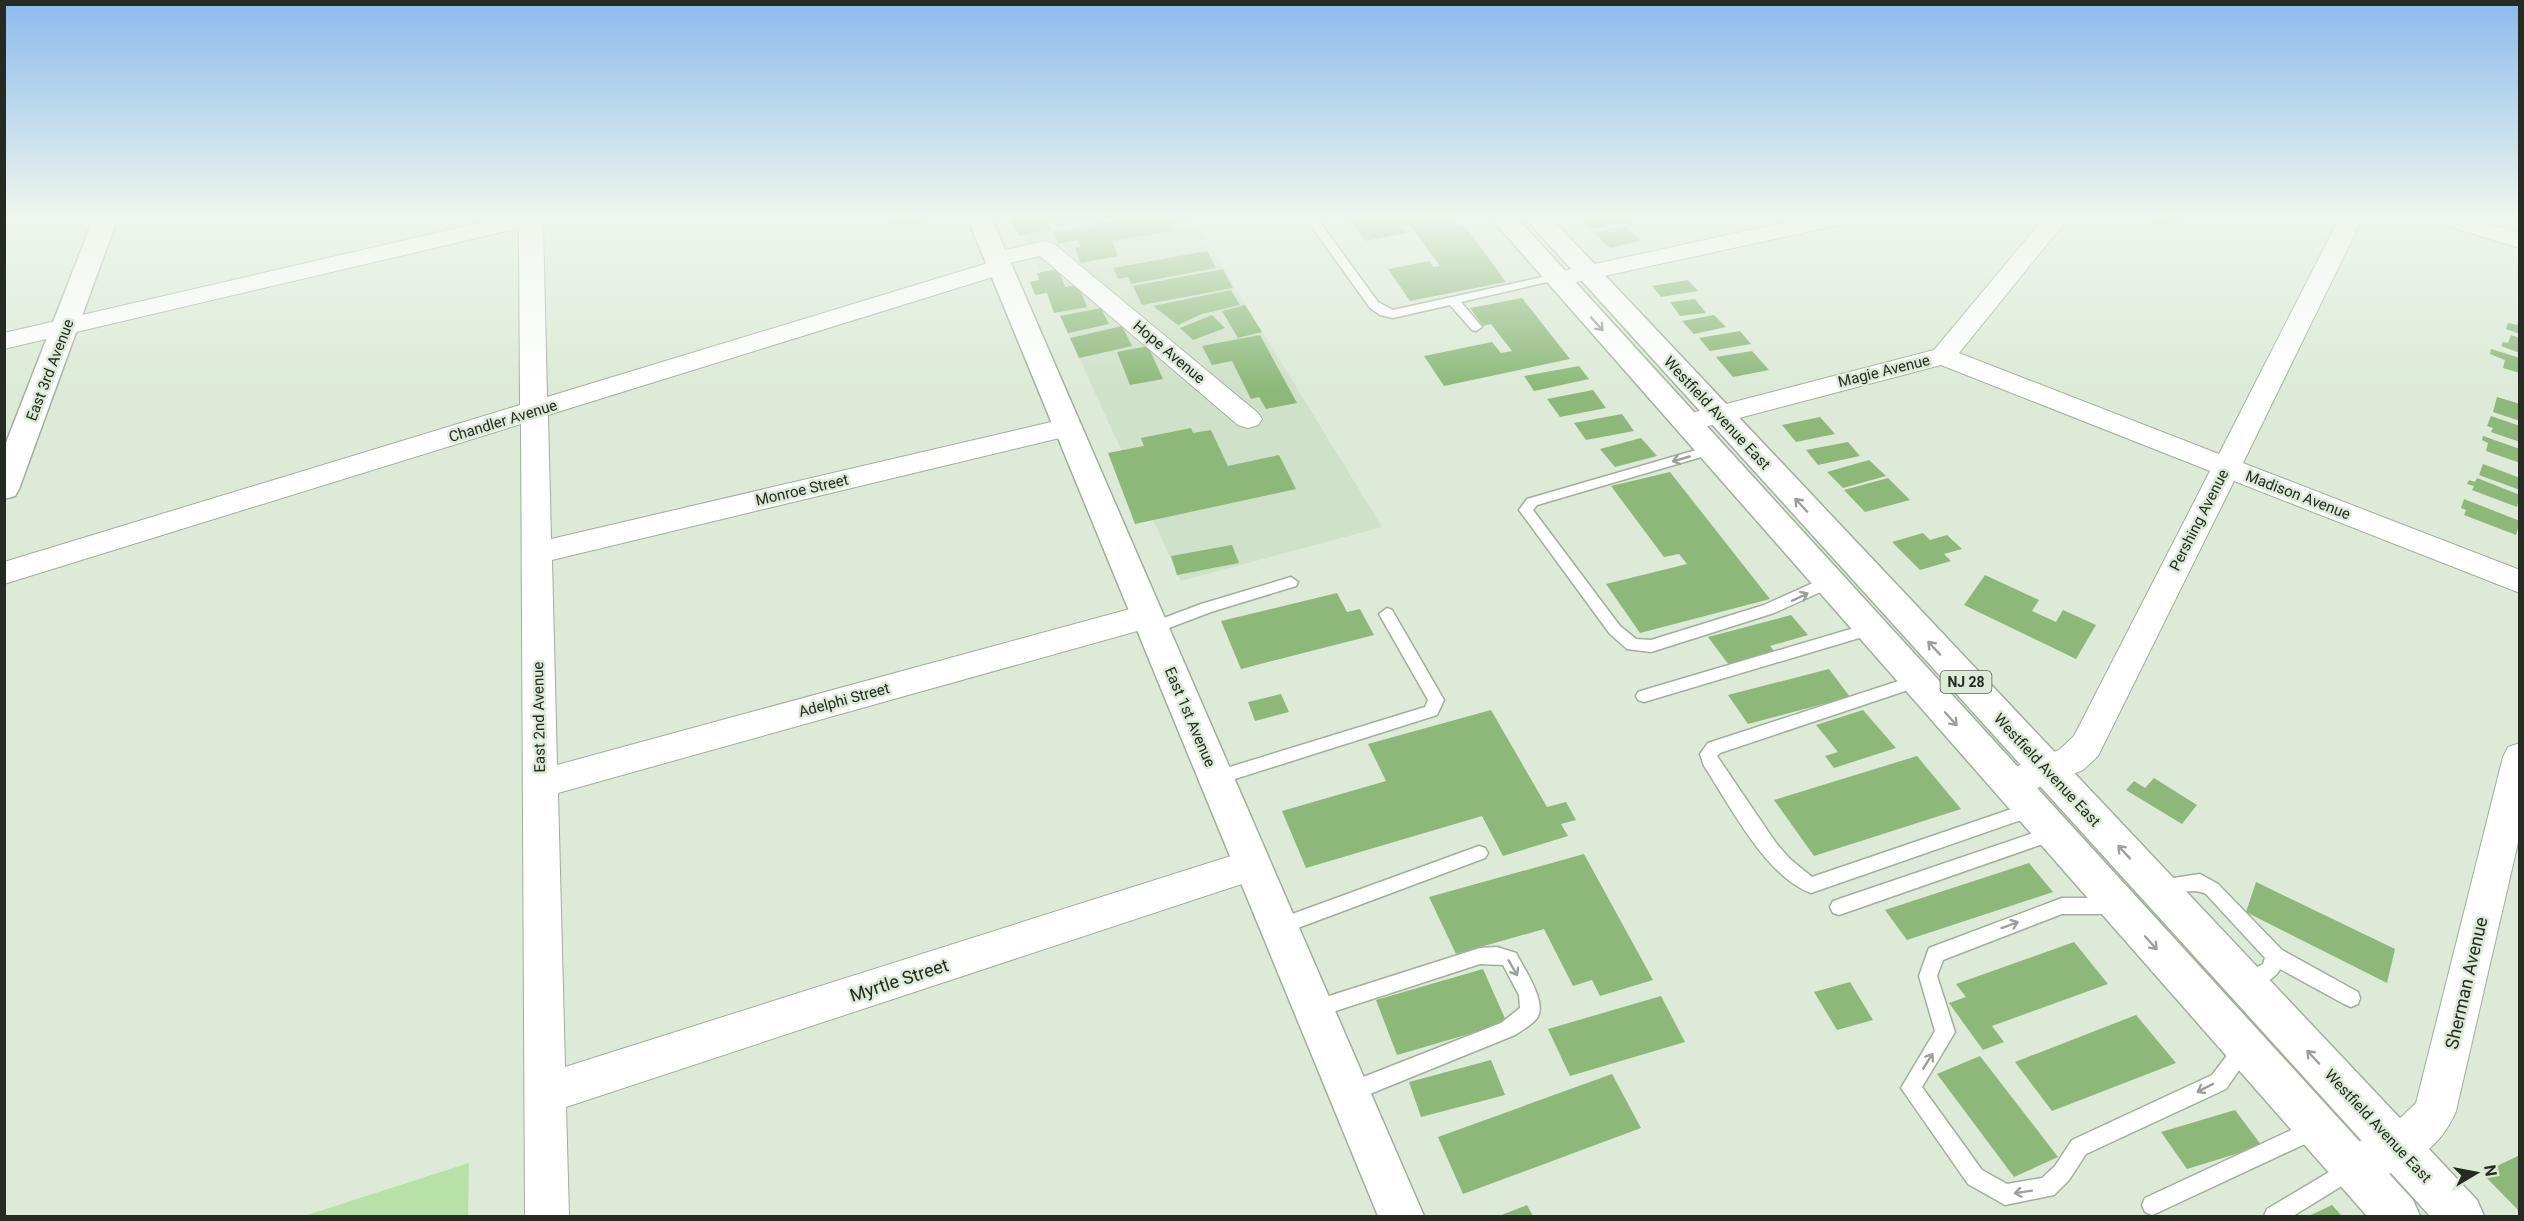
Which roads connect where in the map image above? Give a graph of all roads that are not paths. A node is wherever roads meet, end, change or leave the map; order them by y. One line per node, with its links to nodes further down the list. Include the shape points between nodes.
1 (85, 274): 15 (main road, East 3rd Avenue)
2 (295, 274): 15 (street)
3 (533, 274): 18 (street, East 2nd Avenue)
4 (964, 274): 18 (street, Chandler Avenue)
5 (1003, 274): 22 (main road, East 1st Avenue)
6 (1076, 274): 20 (street, Hope Avenue)
7 (1352, 274): 13 (lane, via 1378,309 1393,314)
8 (1565, 274): 12 (main road, Westfield Avenue East / NJ 28)
9 (1576, 274): 12 (street)
10 (2011, 274): 17 (street, Magie Avenue)
11 (2323, 274): 24 (street, Pershing Avenue)
12 (1567, 276): 13 (lane); 19 (main road, Westfield Avenue East / NJ 28); 21 (main road, Westfield Avenue East / NJ 28, one-way to 21)
13 (1454, 300): 14 (lane)
14 (1476, 327)
15 (66, 328): 16 (street); 25 (main road, East 3rd Avenue)
16 (4, 341)
17 (1943, 356): 19 (street, Magie Avenue); 24 (street, Madison Avenue)
18 (534, 412): 26 (street, East 2nd Avenue); 28 (street, Chandler Avenue)
19 (1718, 414): 21 (street, Magie Avenue); 27 (main road, Westfield Avenue East / NJ 28, one-way to 19)
20 (1248, 419)
21 (1686, 423): 23 (main road, Westfield Avenue East / NJ 28)
22 (1068, 427): 26 (street, Monroe Street); 33 (main road, East 1st Avenue)
23 (1710, 450): 30 (main road, Westfield Avenue East / NJ 28); 30 (lane, one-way to 30, via 1532,502 1526,510 1615,630 1632,645 1651,646 1769,609)
24 (2226, 467): 31 (street, Madison Avenue); 38 (street, Pershing Avenue, via 2085,746 2071,760)
25 (4, 489)
26 (537, 553): 40 (street, East 2nd Avenue)
27 (1863, 572): 30 (main road); 38 (main road, Westfield Avenue East / NJ 28, one-way to 27)
28 (4, 573)
29 (1291, 582): 33 (lane)
30 (1829, 582): 34 (main road, Westfield Avenue East / NJ 28)
31 (2520, 582)
32 (1387, 614): 39 (lane, via 1436,700 1431,711)
33 (1150, 622): 39 (main road, East 1st Avenue); 40 (street, Adelphi Street)
34 (1871, 629): 35 (main road, Westfield Avenue East / NJ 28); 36 (lane)
35 (1917, 681): 41 (main road, Westfield Avenue East / NJ 28, one-way to 41); 41 (lane, via 1714,748 1708,754 1780,862 1799,881 1811,885)
36 (1644, 696)
37 (2520, 757): 56 (street, Sherman Avenue, via 2435,1111 2416,1136)
38 (2048, 771): 41 (street, Pershing Avenue); 44 (main road, Westfield Avenue East / NJ 28, one-way to 38)
39 (1216, 778): 43 (main road, East 1st Avenue)
40 (540, 784): 54 (street, East 2nd Avenue)
41 (2032, 809): 45 (lane); 46 (main road, Westfield Avenue East / NJ 28)
42 (1479, 853): 47 (lane)
43 (1253, 865): 47 (main road, East 1st Avenue); 54 (street, Myrtle Street)
44 (2157, 888): 48 (lane, via 2200,882 2212,889); 49 (main road, Westfield Avenue East / NJ 28)
45 (1839, 907)
46 (2120, 907): 52 (main road, Westfield Avenue East / NJ 28, one-way to 52); 52 (lane, one-way to 46, via 2219,1082 2079,1147 2047,1188 2005,1195 1975,1177 1911,1088 1945,1032 1928,976 1936,954 2062,906)
47 (1279, 927): 51 (main road, East 1st Avenue)
48 (2275, 956): 49 (lane, via 2271,969); 50 (lane)
49 (2245, 983): 56 (main road, Westfield Avenue East / NJ 28, one-way to 49)
50 (2350, 998)
51 (1314, 1009): 53 (main road, East 1st Avenue); 53 (lane, one-way to 53, via 1480,956 1509,959 1528,994 1530,1011 1508,1029)
52 (2245, 1047): 55 (main road, Westfield Avenue East / NJ 28)
53 (1349, 1092): 60 (main road, East 1st Avenue)
54 (545, 1094): 59 (street, East 2nd Avenue)
55 (2318, 1128): 57 (main road, Westfield Avenue East / NJ 28); 58 (lane)
56 (2396, 1146): 57 (street, Sherman Avenue); 63 (main road, Westfield Avenue East / NJ 28)
57 (2354, 1167): 61 (lane); 62 (main road, Westfield Avenue East / NJ 28)
58 (2152, 1205)
59 (548, 1216)
60 (1401, 1216)
61 (2274, 1216)
62 (2397, 1216)
63 (2461, 1216)

